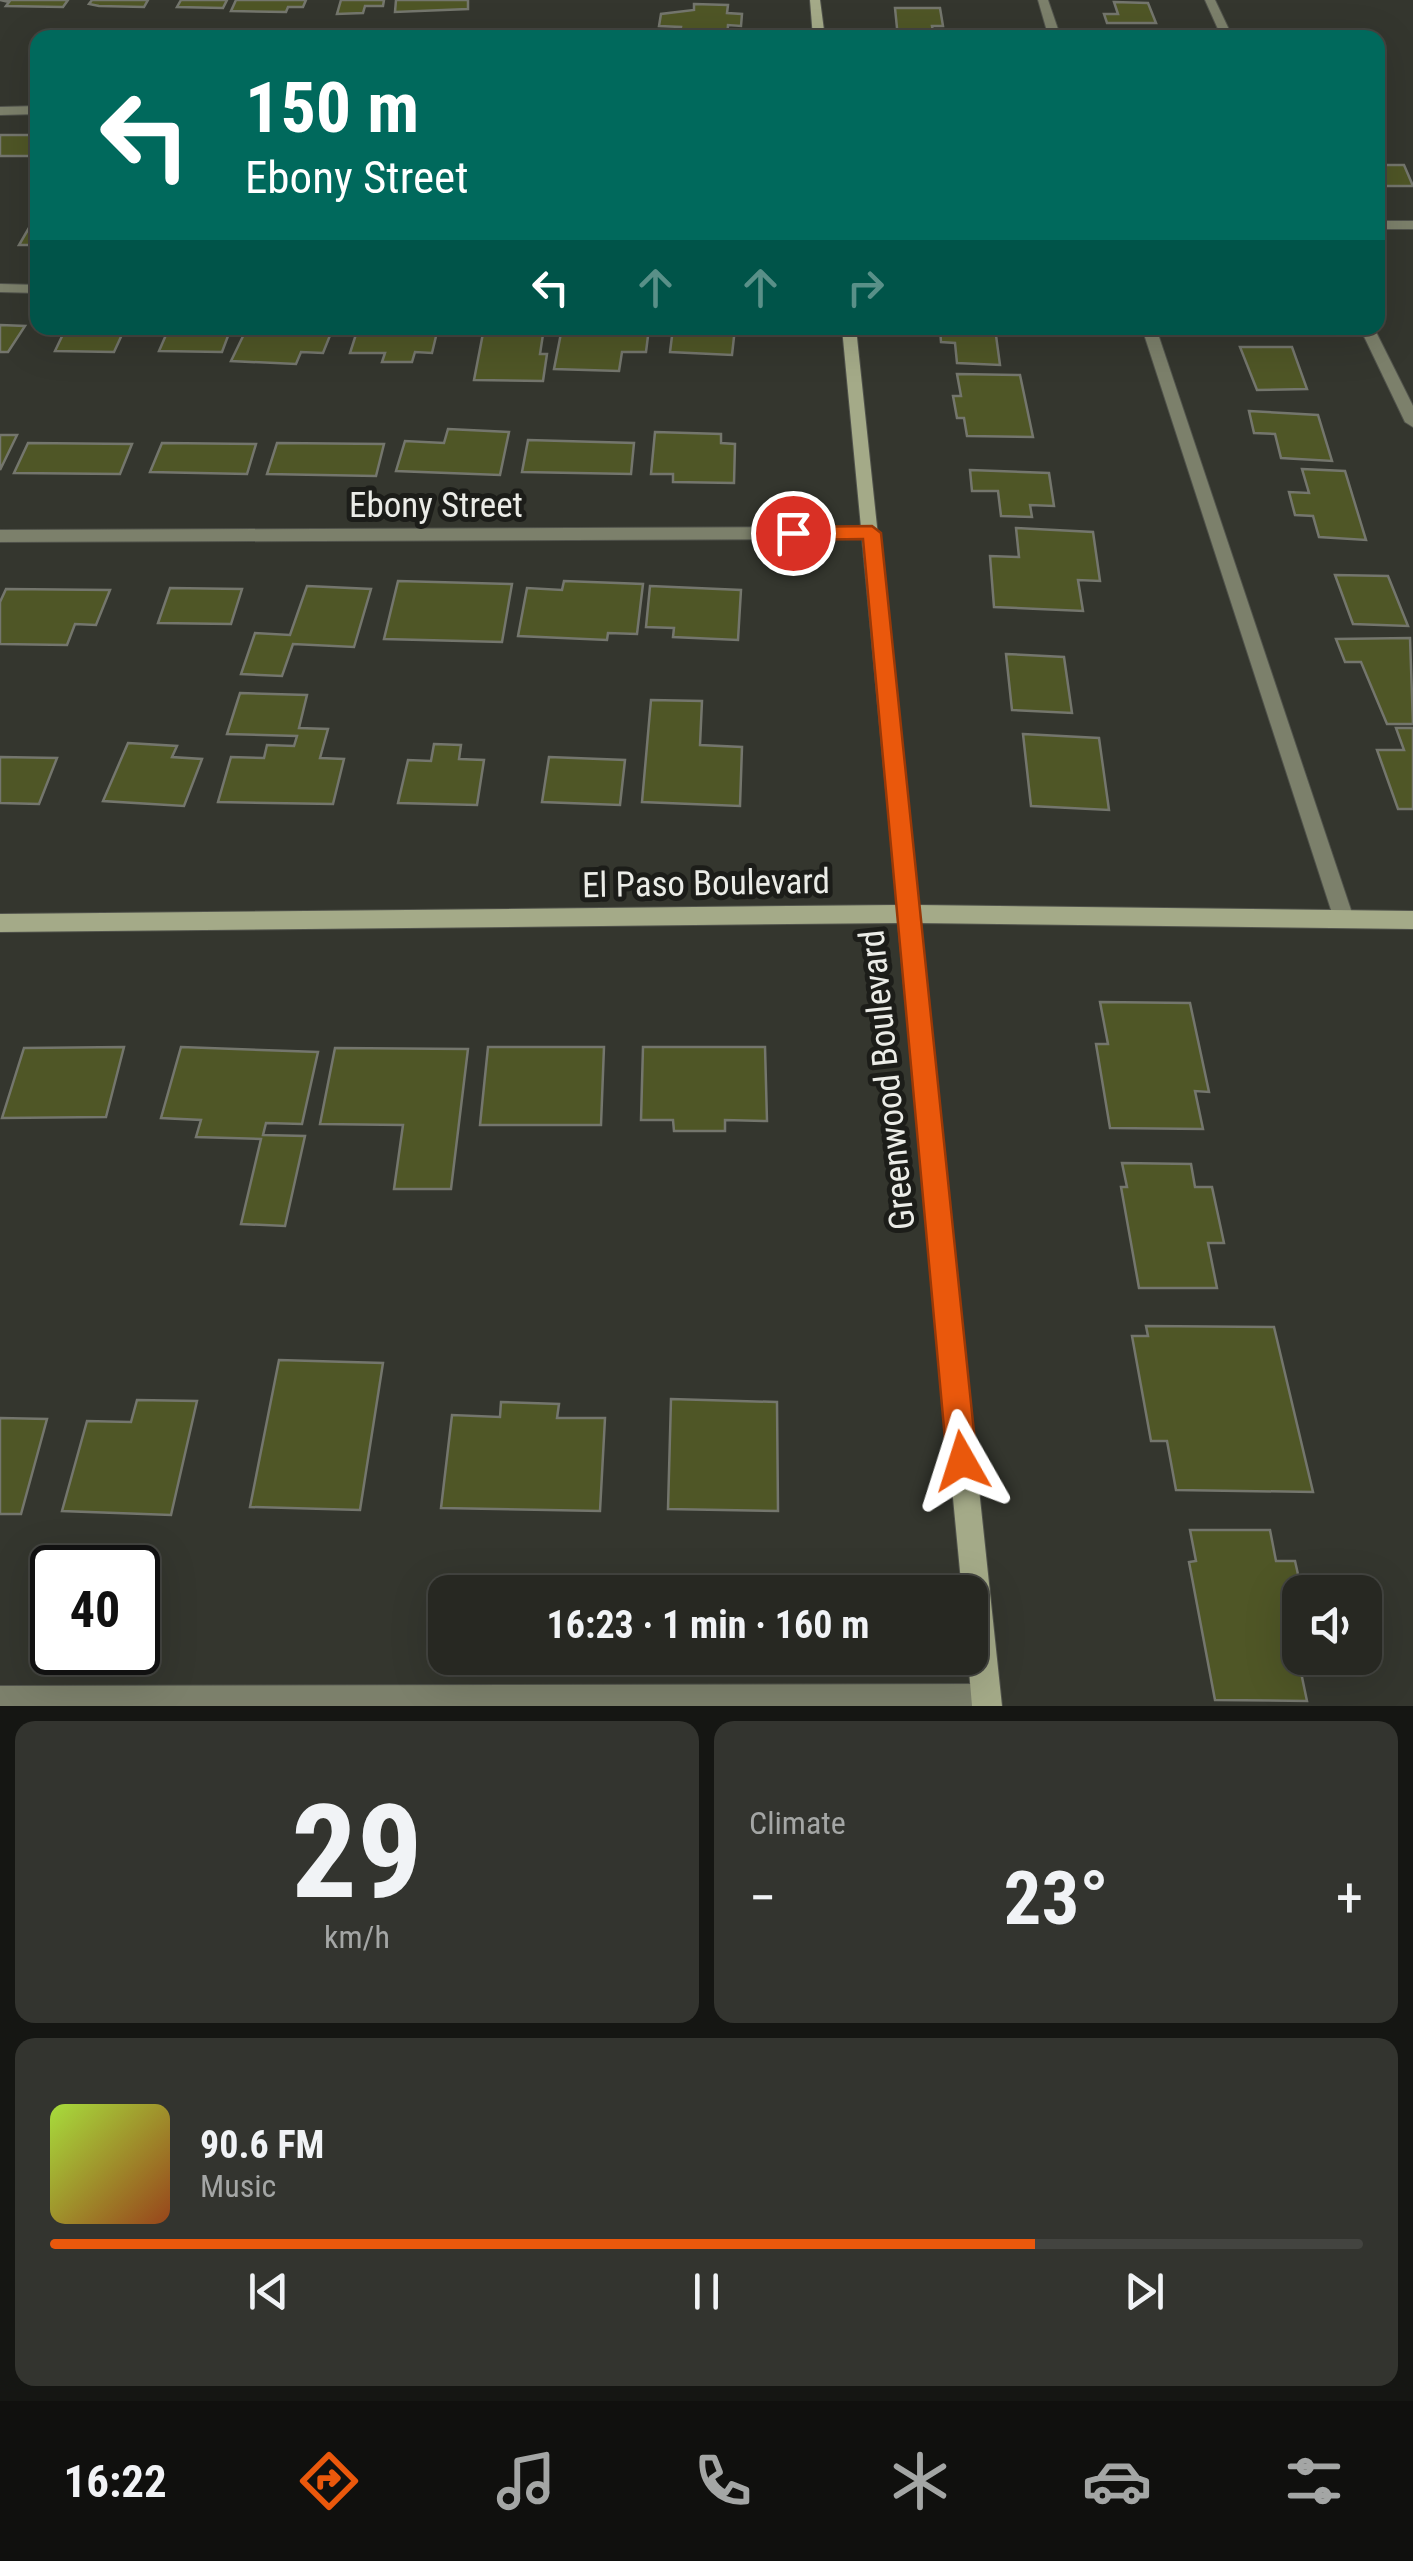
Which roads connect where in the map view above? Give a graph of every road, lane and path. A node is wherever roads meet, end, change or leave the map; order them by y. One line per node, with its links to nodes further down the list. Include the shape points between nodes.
1 (814, 0): 4 (street)
2 (1043, 0): 5 (street)
3 (1210, 0): 6 (street)
4 (818, 30)
5 (1052, 30)
6 (1224, 30)
7 (30, 110): 8 (street)
8 (0, 111)
9 (1385, 225): 10 (street)
10 (1413, 225)
11 (0, 288): 12 (street)
12 (30, 288)
13 (850, 335): 17 (street, Greenwood Boulevard)
14 (1150, 335): 20 (street)
15 (1370, 335): 16 (street)
16 (1413, 422)
17 (872, 533): 18 (street, Ebony Street); 19 (street, Greenwood Boulevard)
18 (0, 536)
19 (908, 914): 20 (street, El Paso Boulevard); 22 (street, El Paso Boulevard); 24 (street, Greenwood Boulevard)
20 (1344, 919): 21 (street, El Paso Boulevard)
21 (1413, 920)
22 (0, 922)
23 (0, 1700): 24 (street)
24 (986, 1702)

